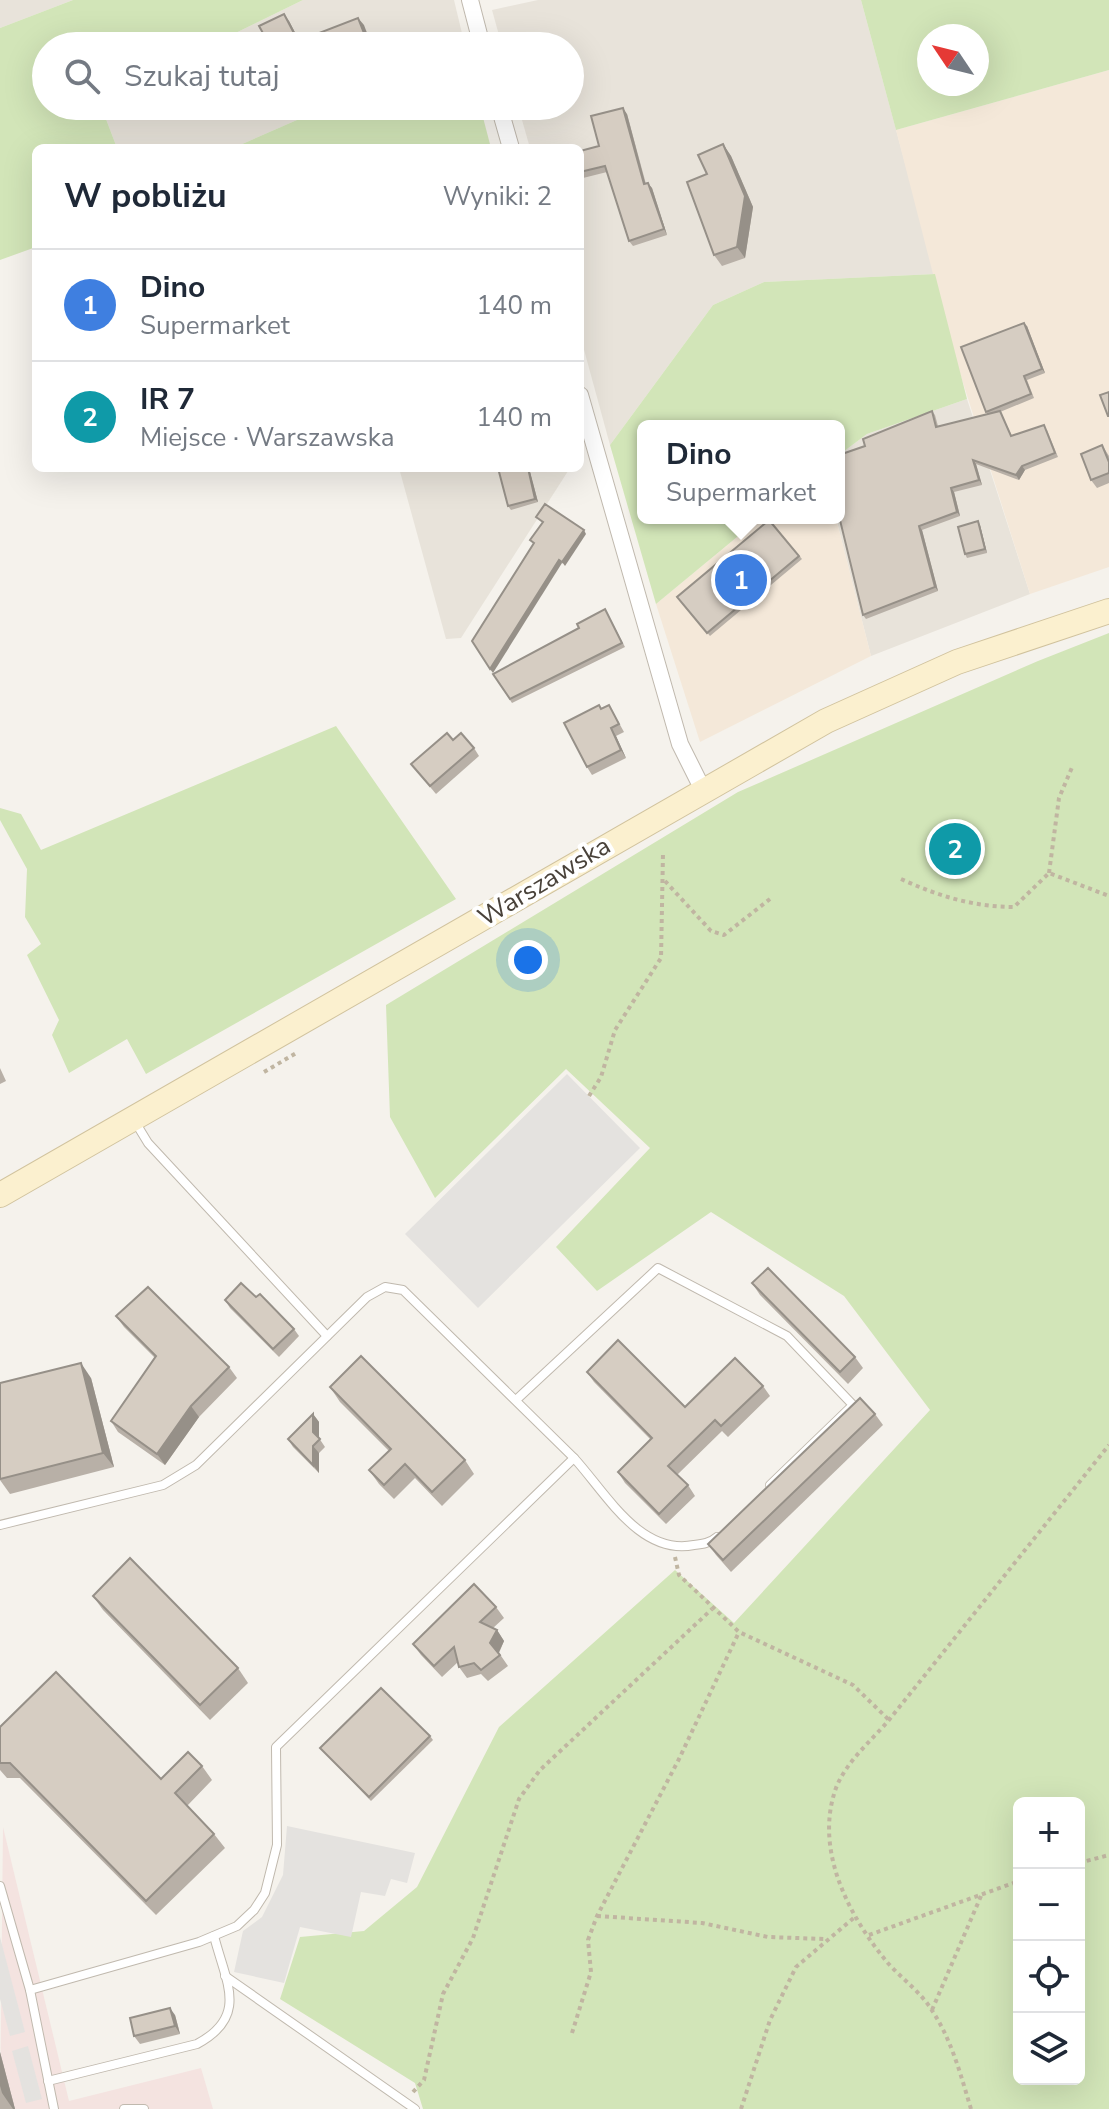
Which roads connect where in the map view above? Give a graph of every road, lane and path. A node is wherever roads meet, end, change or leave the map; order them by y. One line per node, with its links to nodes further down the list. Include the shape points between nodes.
1 (470, 0): 2 (street)
2 (478, 32)
3 (503, 120): 4 (street)
4 (510, 144)
5 (584, 409): 8 (street, via 667,704)
6 (1109, 611): 8 (main road, Warszawska, via 895,687)
7 (1073, 765): 10 (path, via 1059,798)
8 (703, 790): 16 (main road, Warszawska)
9 (663, 853): 11 (path)
10 (1049, 873): 12 (path, via 1014,907 973,904); 13 (path)
11 (663, 879): 14 (path, via 711,931 724,935); 15 (path, via 661,958 615,1030 601,1077)
12 (901, 879)
13 (1109, 896)
14 (770, 899)
15 (589, 1096)
16 (133, 1119): 17 (main road, Warszawska); 18 (lane, via 148,1143)
17 (0, 1195)
18 (327, 1336): 19 (lane, via 367,1297 385,1287 403,1290); 23 (lane, via 196,1465 163,1485)
19 (516, 1400): 21 (lane); 22 (lane, via 658,1268 787,1336 853,1405)
20 (1109, 1445): 28 (path)
21 (574, 1458): 25 (lane, via 639,1532); 37 (lane, via 276,1747 277,1845 265,1893 237,1926)
22 (766, 1489)
23 (0, 1525)
24 (722, 1531): 25 (lane, via 711,1542)
25 (678, 1548): 26 (path, via 674,1559 679,1575)
26 (712, 1609): 27 (path); 44 (path, via 540,1770 519,1799 473,1938 443,1994 424,2080)
27 (739, 1632): 28 (path, via 853,1685); 34 (path)
28 (889, 1720): 35 (path, via 850,1764 832,1808 827,1845)
29 (1109, 1855): 30 (path)
30 (1085, 1861)
31 (1013, 1883): 33 (path)
32 (0, 1886): 40 (lane)
33 (981, 1896): 36 (path); 41 (path)
34 (597, 1916): 38 (path); 42 (path, via 588,1940 591,1972)
35 (856, 1916): 36 (path); 38 (path)
36 (869, 1935): 41 (path)
37 (214, 1936): 39 (lane); 40 (lane)
38 (825, 1939): 49 (path, via 796,1967 770,2020)
39 (224, 1976): 43 (lane, via 230,2004 227,2020 215,2034 197,2044); 44 (lane)
40 (30, 1990): 43 (lane)
41 (932, 2010): 50 (path, via 955,2055)
42 (572, 2033)
43 (48, 2081): 45 (lane)
44 (406, 2100): 48 (lane)
45 (54, 2109)
46 (124, 2109): 47 (lane)
47 (144, 2109)
48 (415, 2109)
49 (741, 2109)
50 (971, 2109)

